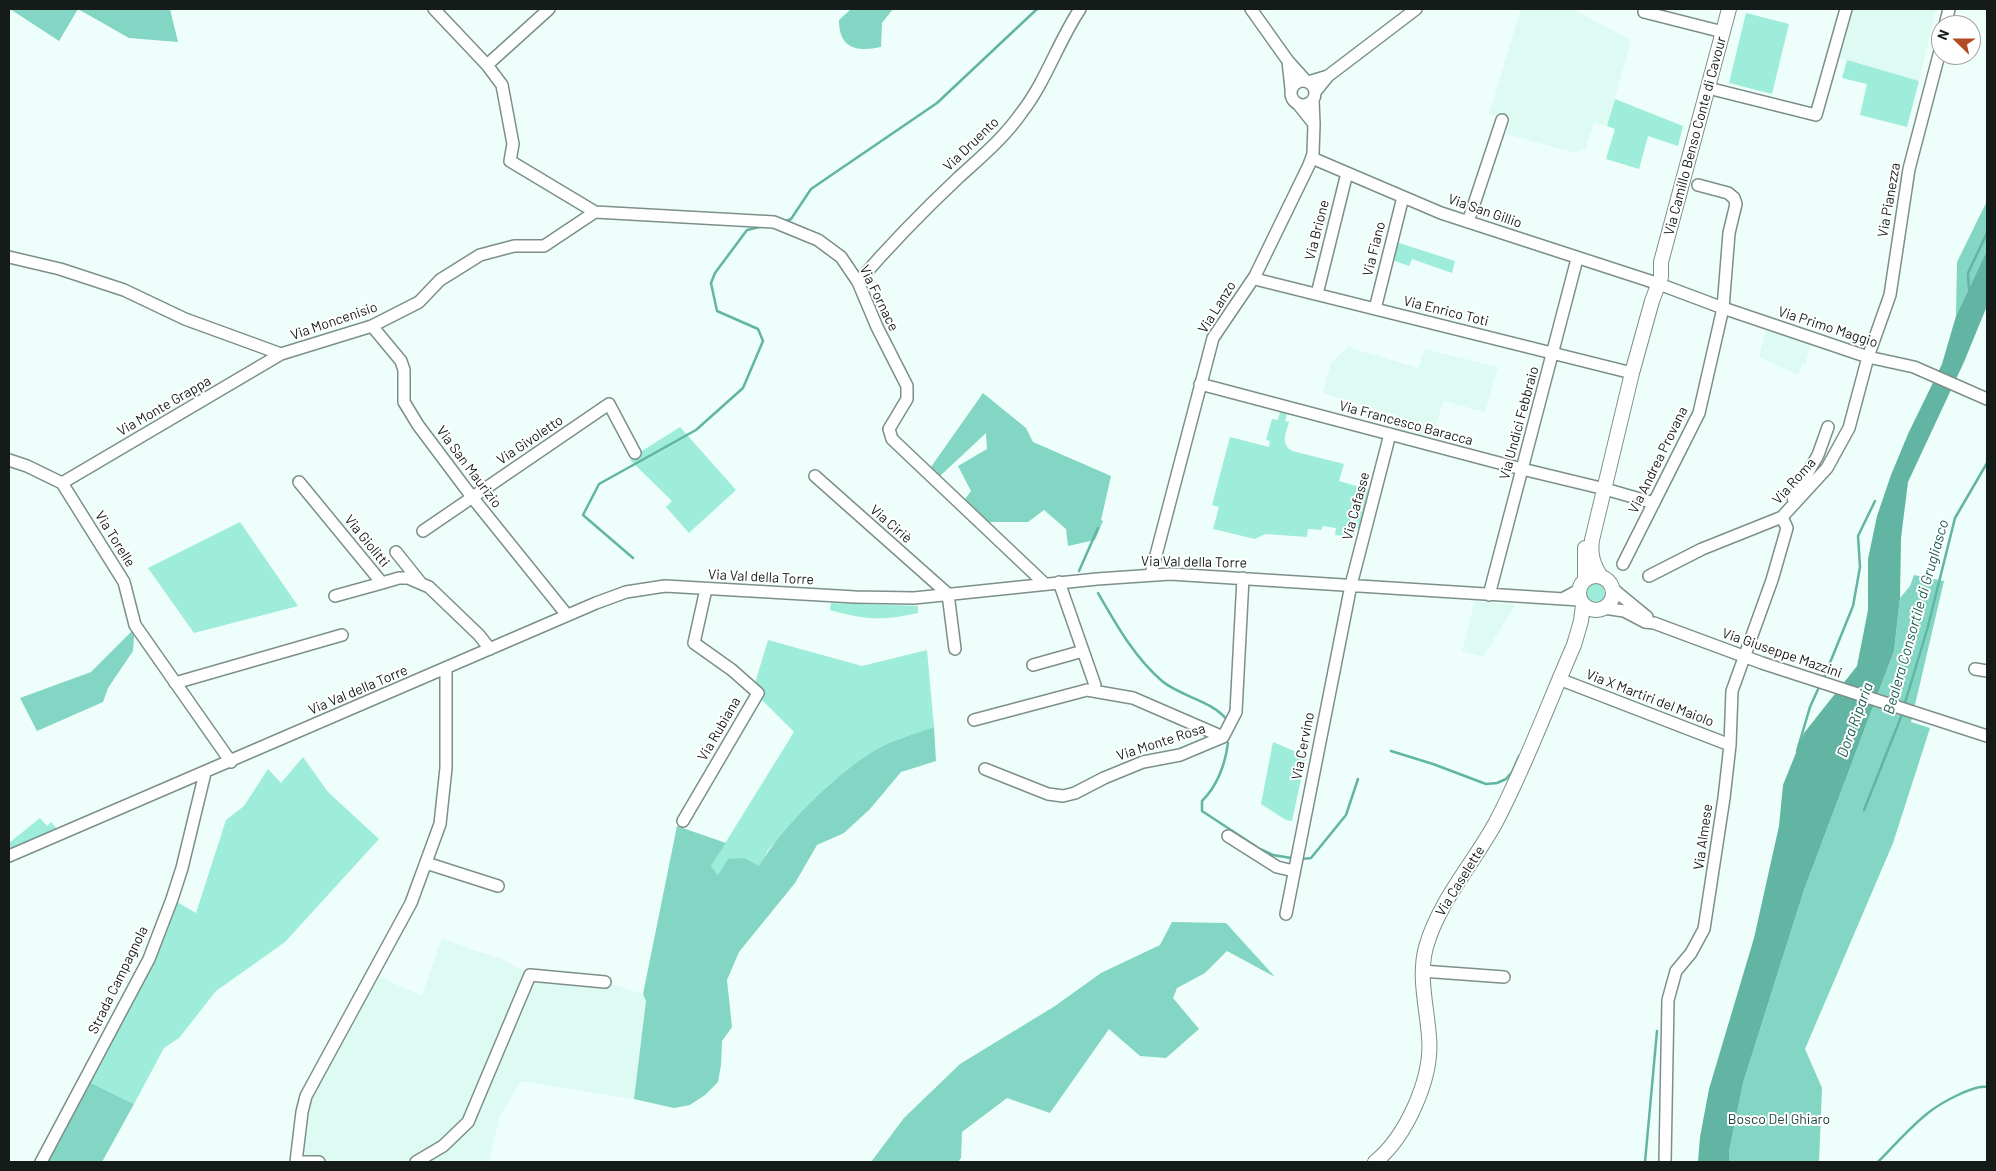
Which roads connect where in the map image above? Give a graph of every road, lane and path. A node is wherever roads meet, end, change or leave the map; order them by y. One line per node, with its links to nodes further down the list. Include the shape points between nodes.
1 (434, 9): 11 (street, Via Fornace)
2 (549, 9): 11 (street)
3 (1080, 9): 30 (street, Via Druento, via 1023,112 997,143 891,244)
4 (1251, 9): 10 (street)
5 (1416, 9): 13 (street)
6 (1729, 9): 9 (main road, Via Camillo Benso Conte di Cavour)
7 (1846, 9): 15 (street, via 1816,115)
8 (1644, 10): 9 (street)
9 (1723, 32): 15 (main road, Via Camillo Benso Conte di Cavour)
10 (1288, 61): 14 (street); 16 (street)
11 (487, 65): 25 (street, Via Fornace, via 502,85 513,144 510,161)
12 (1936, 65): 38 (street, Via Pianezza, via 1909,169 1891,290)
13 (1328, 76): 14 (street); 17 (street)
14 (1307, 82): 16 (street, via 1296,83); 17 (street, via 1313,86)
15 (1708, 88): 31 (main road, Via Camillo Benso Conte di Cavour)
16 (1291, 89): 18 (street, via 1292,99)
17 (1314, 96): 18 (street, via 1304,105); 20 (street, Via Lanzo)
18 (1298, 104): 20 (street)
19 (1502, 120): 26 (street)
20 (1314, 124): 21 (street, Via Lanzo)
21 (1312, 158): 22 (street, Via San Gillio); 29 (street, Via Lanzo)
22 (1347, 173): 24 (street, Via San Gillio); 32 (street, Via Brione)
23 (1698, 185): 33 (street, Via Andrea Provana, via 1728,193 1736,204)
24 (1403, 197): 26 (street, Via San Gillio); 34 (street, Via Fiano)
25 (595, 212): 30 (street, Via Fornace, via 774,222 818,240 841,257); 35 (street, Via Moncenisio, via 544,246 514,246 480,255 440,280 419,302)
26 (1468, 222): 28 (street, Via San Gillio)
27 (9, 257): 37 (street, Via Moncenisio, via 60,269 124,290 186,319)
28 (1577, 259): 31 (street, Via San Gillio); 36 (street, Via Undici Febbraio)
29 (1254, 276): 32 (street, Via Enrico Toti); 40 (street, Via Lanzo, via 1215,334)
30 (858, 282): 64 (street, Via Fornace, via 876,327 907,386 907,399 889,429 892,439)
31 (1656, 283): 33 (street, Via Primo Maggio); 39 (main road, Via Camillo Benso Conte di Cavour)
32 (1317, 294): 34 (street, Via Enrico Toti)
33 (1723, 308): 38 (street, Via Primo Maggio); 52 (street, Via Andrea Provana, via 1699,413)
34 (1375, 309): 36 (street, Via Enrico Toti)
35 (372, 326): 37 (street, Via Moncenisio); 51 (street, Via San Maurizio, via 404,370 404,402)
36 (1553, 353): 39 (street, Via Enrico Toti); 46 (street, Via Undici Febbraio)
37 (281, 354): 49 (street, Via Monte Grappa)
38 (1868, 357): 41 (street, Via Primo Maggio, via 1914,367); 53 (street, Via Roma, via 1849,428 1827,468)
39 (1632, 373): 50 (main road, Via Camillo Benso Conte di Cavour)
40 (1200, 384): 43 (street, Via Francesco Baracca); 57 (street, Via Lanzo)
41 (1987, 398)
42 (1828, 427): 53 (street, via 1818,456)
43 (1390, 434): 46 (street, Via Francesco Baracca); 65 (street, Via Cafasse)
44 (635, 453): 51 (street, Via Givoletto, via 608,404)
45 (9, 460): 49 (street)
46 (1522, 469): 50 (street, Via Francesco Baracca); 70 (street, Via Undici Febbraio)
47 (815, 476): 68 (street, Via Ciriè)
48 (299, 482): 63 (street, Via Giolitti)
49 (62, 483): 86 (street, Via Torelle, via 124,582 135,625)
50 (1603, 488): 52 (street, Via Francesco Baracca); 58 (main road, Via Camillo Benso Conte di Cavour, via 1590,552); 69 (main road, Via Camillo Benso Conte di Cavour, via 1584,553)
51 (472, 497): 54 (street, Via Givoletto); 73 (street, Via San Maurizio)
52 (1654, 503): 56 (street, Via Andrea Provana)
53 (1782, 517): 59 (street, Via Roma, via 1702,549); 80 (street, Via Almese, via 1787,528 1772,580)
54 (422, 531)
55 (396, 552): 61 (street)
56 (1623, 564)
57 (1151, 574): 60 (street, Via Val della Torre); 62 (street, Via Val della Torre)
58 (1601, 576): 67 (main road); 69 (main road, via 1590,577)
59 (1649, 576)
60 (1243, 578): 65 (street, Via Val della Torre); 90 (street, Via Monte Rosa, via 1236,712)
61 (420, 582): 63 (street, Via Giolitti, via 399,578); 77 (street, Via Giolitti, via 438,595)
62 (1059, 582): 64 (street, Via Val della Torre); 79 (street)
63 (382, 583): 71 (street)
64 (1045, 584): 68 (street, Via Val della Torre)
65 (1351, 585): 70 (street, Via Val della Torre); 99 (street, Via Cervino)
66 (706, 589): 68 (street, Via Val della Torre, via 855,597 914,598); 73 (street, Via Val della Torre, via 647,587); 95 (street, Via Rubiana, via 694,643 758,693)
67 (1613, 589): 72 (main road, via 1611,600); 74 (street, Via Giuseppe Mazzini)
68 (948, 594): 78 (street)
69 (1582, 594): 70 (street, Via Val della Torre, via 1564,598); 72 (main road, via 1593,610); 76 (main road, Via Caselette, via 1581,621)
70 (1489, 595)
71 (335, 596)
72 (1601, 609): 74 (street, Via Giuseppe Mazzini, via 1624,611); 76 (main road, Via Caselette)
73 (567, 615): 77 (street, Via Val della Torre)
74 (1654, 623): 80 (street, Via Giuseppe Mazzini)
75 (342, 635): 86 (street)
76 (1574, 645): 85 (main road, Via Caselette)
77 (490, 649): 82 (street, Via Val della Torre)
78 (955, 649)
79 (1083, 651): 81 (street); 87 (street)
80 (1743, 657): 89 (street, Via Giuseppe Mazzini); 91 (street, Via Almese, via 1732,691)
81 (1033, 665)
82 (446, 668): 92 (street, Via Val della Torre); 98 (street, via 446,768 440,824)
83 (1975, 669): 84 (street)
84 (1987, 671)
85 (1559, 679): 91 (street, Via X Martiri del Maiolo); 102 (main road, Via Caselette, via 1503,808 1435,921)
86 (175, 683): 92 (street, Via Torelle)
87 (1095, 685)
88 (974, 720): 90 (street, via 1087,690 1102,691 1133,698)
89 (1987, 736)
90 (1223, 738): 93 (street, Via Monte Rosa, via 1180,755 1143,762 1063,796 1048,794)
91 (1730, 744): 110 (street, Via Almese, via 1704,929 1676,972 1668,1000)
92 (231, 762): 94 (street, Via Val della Torre)
93 (985, 769)
94 (205, 773): 97 (street, Via Val della Torre); 106 (street, Strada Campagnola, via 182,868 148,959)
95 (683, 821)
96 (1228, 836): 99 (street, via 1278,867)
97 (9, 856)
98 (426, 863): 100 (street); 107 (street, via 412,903 306,1096)
99 (1294, 871): 101 (street, Via Cervino)
100 (498, 886)
101 (1286, 914)
102 (1422, 971): 103 (street); 105 (main road, Via Caselette, via 1430,1039 1427,1072 1408,1120)
103 (1504, 977)
104 (605, 982): 109 (street, via 530,974 468,1122 443,1146)
105 (1382, 1159)
106 (41, 1162)
107 (296, 1162): 108 (street)
108 (319, 1162)
109 (416, 1162)
110 (1665, 1162)

